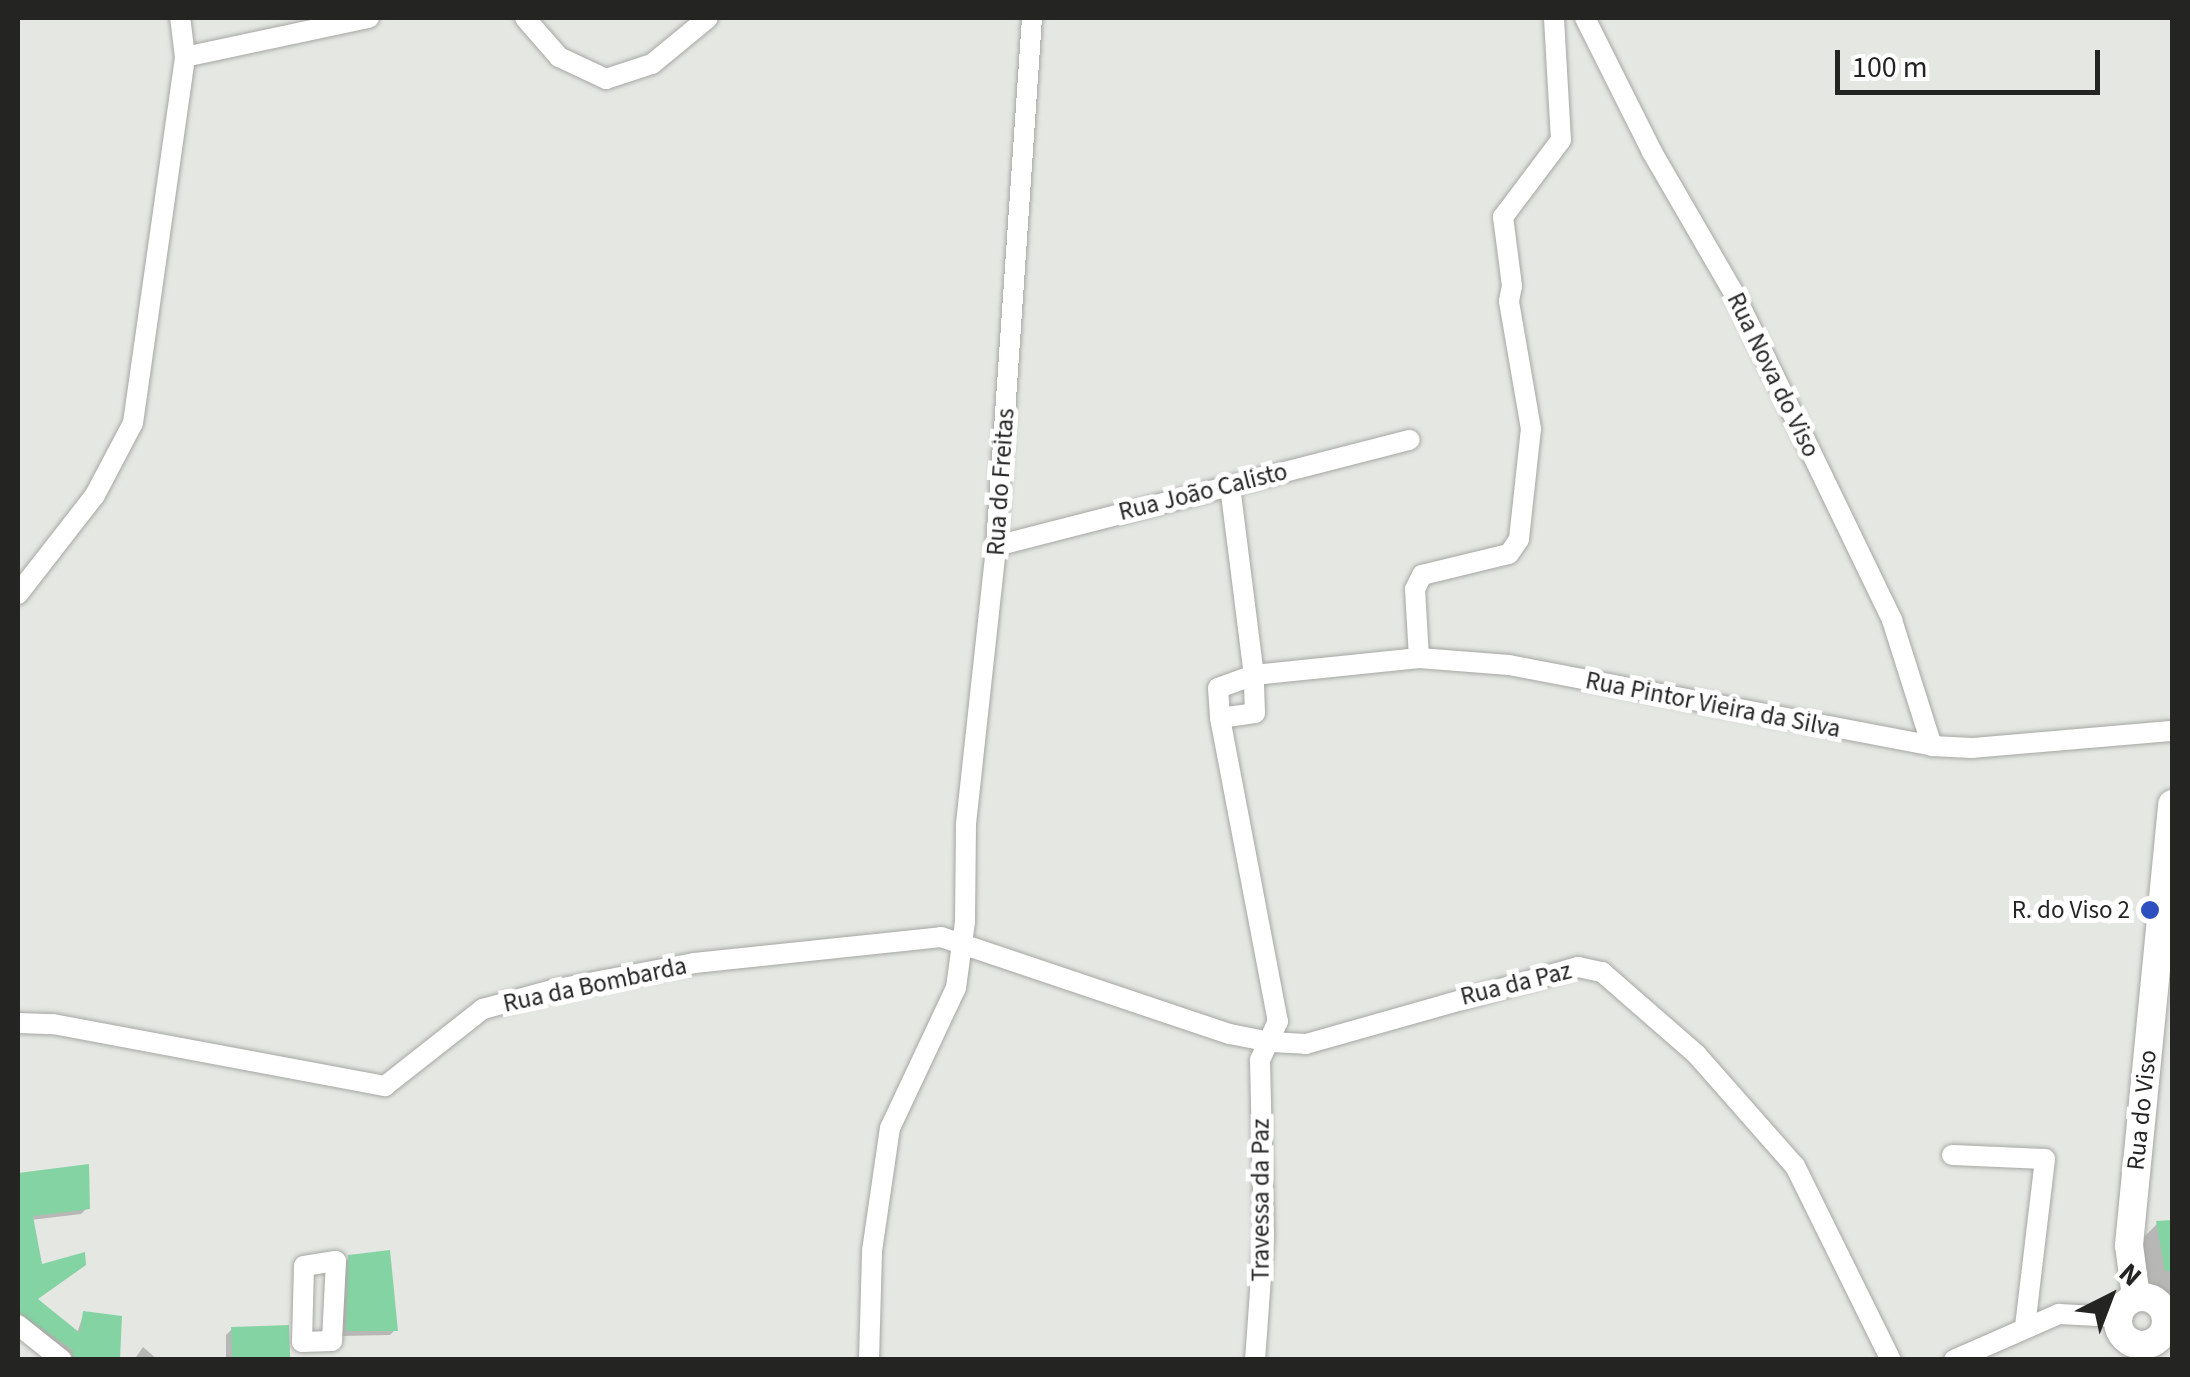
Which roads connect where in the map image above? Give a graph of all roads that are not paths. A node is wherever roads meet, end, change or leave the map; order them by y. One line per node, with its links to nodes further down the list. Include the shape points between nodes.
1 (180, 18): 8 (street)
2 (369, 18): 8 (street)
3 (525, 18): 4 (street, via 559,57 606,79 652,64)
4 (708, 18)
5 (1032, 18): 11 (street, Rua do Freitas)
6 (1554, 18): 13 (street, via 1561,140 1503,217 1509,301 1531,429 1519,540 1509,554 1422,574 1415,588)
7 (1585, 18): 17 (street, Rua Nova do Viso, via 1736,297 1892,620)
8 (185, 58): 12 (street, via 133,423 95,496)
9 (1410, 440): 10 (street, Rua João Calisto)
10 (1230, 486): 11 (street, Rua João Calisto); 14 (street)
11 (996, 546): 19 (street, Rua do Freitas, via 966,824)
12 (18, 594)
13 (1419, 658): 14 (street, Rua Pintor Vieira da Silva); 17 (street, Rua Pintor Vieira da Silva, via 1527,668)
14 (1254, 675): 15 (street, via 1218,688); 15 (street, via 1255,713)
15 (1220, 718): 22 (street, Travessa da Paz, via 1278,1021)
16 (2172, 731): 17 (street, Rua Pintor Vieira da Silva)
17 (1932, 746)
18 (2172, 804): 20 (main road, Rua do Viso)
19 (961, 945): 21 (street, Rua da Bombarda, via 941,936 694,963 552,990 483,1009 385,1086); 22 (street, Rua da Paz); 30 (street, Rua do Freitas, via 956,988 890,1128 872,1251)
20 (2164, 975): 24 (main road, Rua do Viso)
21 (18, 1023)
22 (1270, 1042): 31 (street, Travessa da Paz, via 1260,1060 1264,1235); 32 (street, Rua da Paz, via 1306,1044 1578,966 1602,972 1697,1054 1794,1166)
23 (1952, 1155): 27 (street, via 2045,1159)
24 (2127, 1307): 26 (main road, via 2158,1303); 27 (street, via 2059,1314); 28 (main road, via 2124,1338)
25 (18, 1325): 29 (street)
26 (2169, 1325): 28 (main road)
27 (2024, 1328): 33 (street)
28 (2135, 1352)
29 (62, 1360)
30 (868, 1360)
31 (1255, 1360)
32 (1891, 1360)
33 (1954, 1360)

